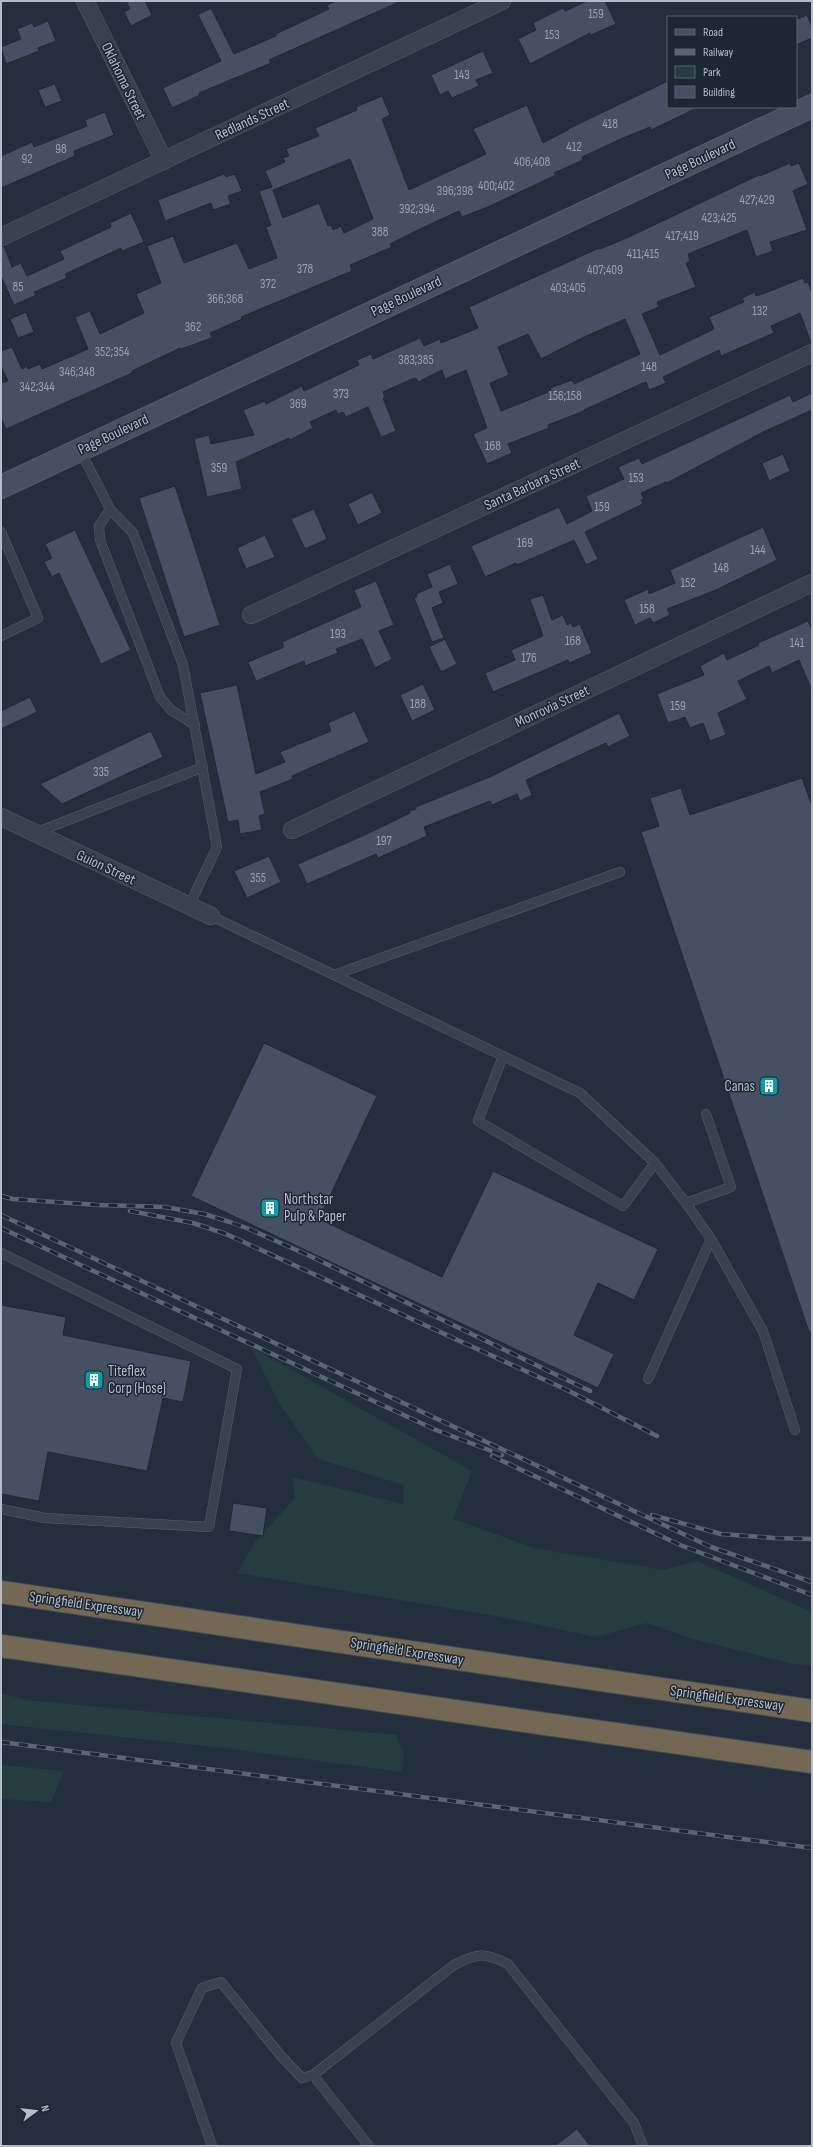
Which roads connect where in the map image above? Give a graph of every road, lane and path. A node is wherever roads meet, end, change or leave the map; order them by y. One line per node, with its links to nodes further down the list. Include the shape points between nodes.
1 (85, 1): 4 (street, Oklahoma Street)
2 (502, 1): 4 (street, Redlands Street)
3 (812, 106): 7 (street, Page Boulevard)
4 (164, 161): 5 (street, Redlands Street)
5 (1, 237)
6 (812, 353): 12 (street, Santa Barbara Street)
7 (80, 450): 8 (street, Page Boulevard); 9 (lane)
8 (1, 487)
9 (110, 508): 14 (lane, via 133,533 183,665); 14 (lane, via 100,526 100,540 160,697 171,710)
10 (1, 532): 13 (lane, via 38,618)
11 (812, 582): 17 (street, Monrovia Street)
12 (252, 615)
13 (1, 636)
14 (195, 725): 15 (lane)
15 (202, 767): 18 (lane); 20 (lane, via 217,847)
16 (1, 817): 18 (street, Guion Street)
17 (292, 830)
18 (35, 833): 20 (street, Guion Street)
19 (620, 872): 22 (lane)
20 (189, 906): 21 (street, Guion Street)
21 (211, 916): 22 (lane)
22 (334, 975): 23 (lane)
23 (503, 1056): 25 (lane, via 580,1093); 25 (lane, via 478,1121 623,1206)
24 (706, 1114): 26 (lane, via 731,1187)
25 (655, 1163): 26 (lane)
26 (686, 1203): 27 (lane)
27 (711, 1239): 29 (lane); 30 (lane, via 763,1331)
28 (1, 1253): 31 (lane, via 237,1369 209,1527 45,1518)
29 (648, 1379)
30 (795, 1430)
31 (1, 1509)
32 (1, 1592): 34 (highway, Springfield Expressway)
33 (1, 1646): 35 (highway)
34 (812, 1711)
35 (812, 1762)
36 (313, 2075): 37 (lane, via 302,2078 221,1982 202,1988 176,2043); 38 (lane); 39 (lane, via 454,1965 474,1955 489,1955 508,1964 634,2123)
37 (212, 2146)
38 (370, 2146)
39 (643, 2146)

